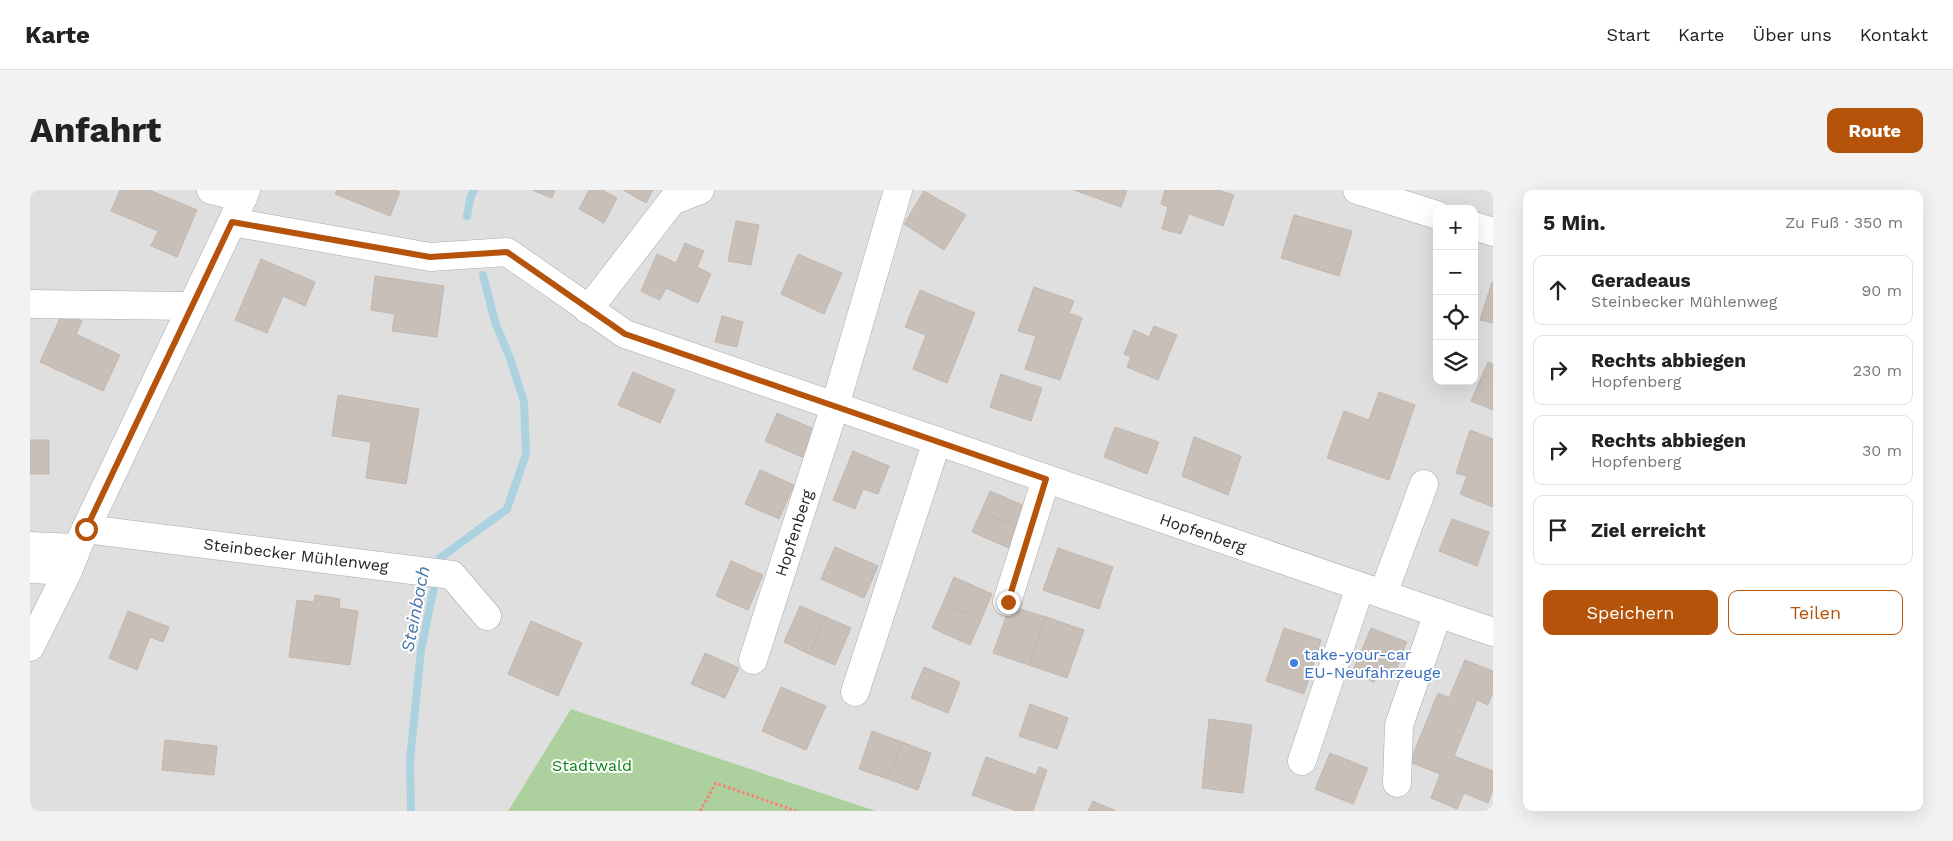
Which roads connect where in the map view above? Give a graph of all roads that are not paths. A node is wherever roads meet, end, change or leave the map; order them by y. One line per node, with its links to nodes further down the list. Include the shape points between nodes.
1 (211, 190): 5 (street, Hopfenberg)
2 (700, 190): 11 (street, via 672,200)
3 (898, 190): 12 (street, Hopfenberg)
4 (1357, 190): 6 (street)
5 (240, 204): 10 (street); 11 (street, Hopfenberg, via 430,257 507,252)
6 (1433, 214)
7 (1478, 227): 8 (street)
8 (1493, 232)
9 (30, 304): 10 (street)
10 (192, 306): 17 (street)
11 (588, 310): 12 (street, Hopfenberg, via 625,334)
12 (834, 406): 13 (street, Hopfenberg); 25 (street, Hopfenberg)
13 (937, 441): 14 (street, Hopfenberg); 26 (street)
14 (1046, 479): 19 (street, Hopfenberg); 20 (street)
15 (1424, 484): 19 (street)
16 (30, 546): 17 (street, Steinbecker Mühlenweg)
17 (77, 549): 18 (street, Steinbecker Mühlenweg); 22 (street, Steinbecker Mühlenweg, via 452,574); 24 (street)
18 (30, 569)
19 (1372, 590): 21 (street, Hopfenberg); 27 (street)
20 (1008, 602)
21 (1438, 613): 23 (street, Hopfenberg); 28 (street, via 1399,724)
22 (487, 616)
23 (1493, 632)
24 (30, 647)
25 (753, 660)
26 (855, 692)
27 (1302, 761)
28 (1397, 783)

